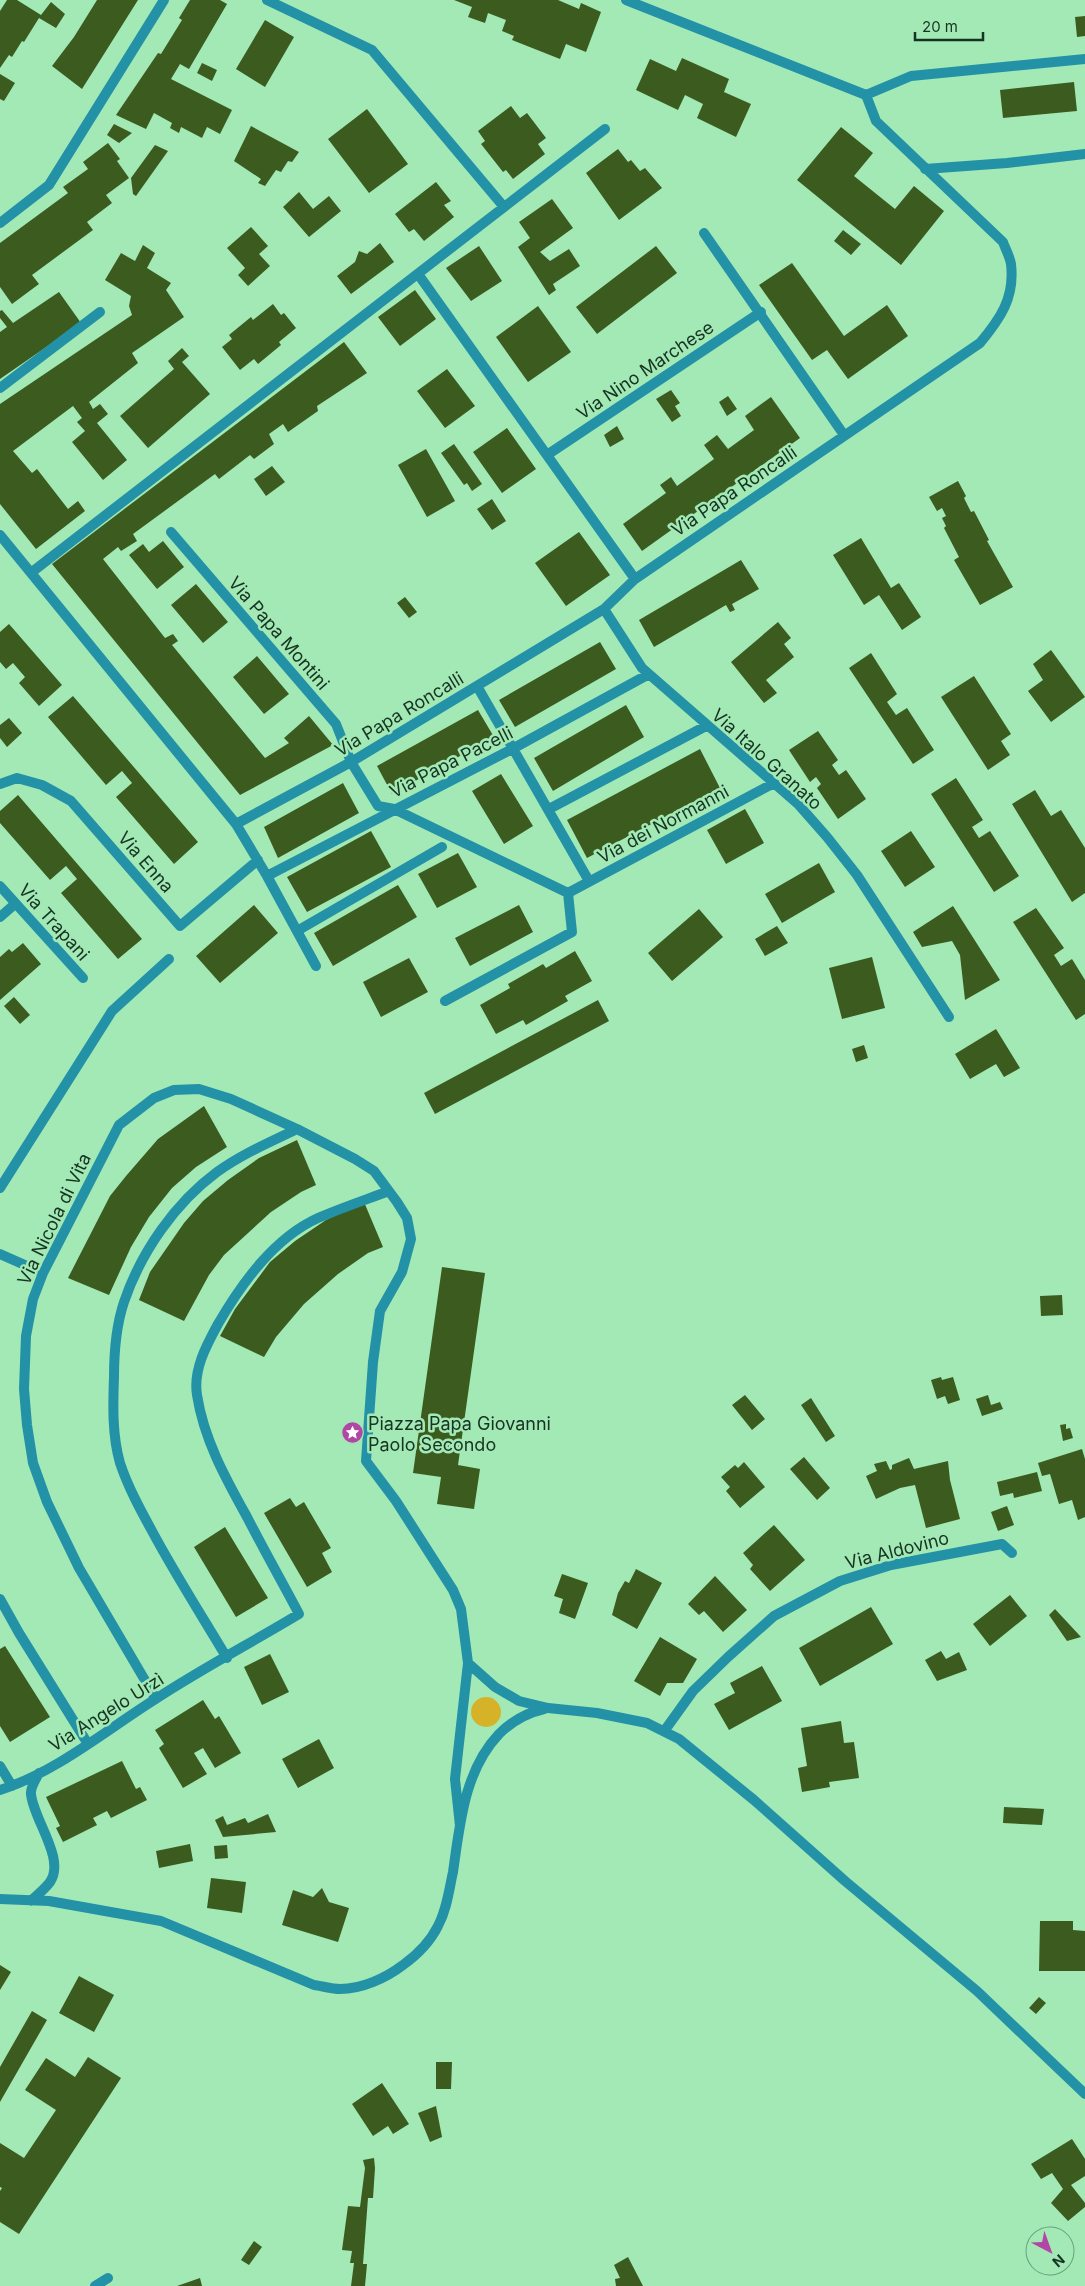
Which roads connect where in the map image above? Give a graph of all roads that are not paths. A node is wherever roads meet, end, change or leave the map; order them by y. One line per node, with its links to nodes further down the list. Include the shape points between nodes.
1 (164, 0): 10 (street, via 49,185)
2 (267, 0): 9 (street, via 372,50)
3 (626, 0): 5 (street)
4 (1085, 59): 5 (street, via 911,76)
5 (866, 94): 8 (street, Via Papa Roncalli, via 876,121)
6 (605, 129): 9 (street)
7 (1085, 154): 8 (street)
8 (924, 169): 16 (street, Via Papa Roncalli, via 1002,242 1011,264 1009,297 1000,319 980,343)
9 (504, 207): 12 (street)
10 (0, 223)
11 (704, 233): 14 (street)
12 (418, 274): 17 (street); 20 (street)
13 (100, 312): 15 (street)
14 (760, 312): 16 (street); 17 (street, Via Nino Marchese)
15 (0, 388)
16 (844, 435): 21 (street, Via Papa Roncalli)
17 (547, 455): 21 (street)
18 (171, 532): 27 (street, Via Papa Montini, via 336,724)
19 (0, 535): 20 (street)
20 (32, 572): 32 (street)
21 (635, 579): 22 (street, Via Papa Roncalli)
22 (604, 609): 23 (street, Via Italo Granato); 24 (street, Via Papa Roncalli)
23 (649, 674): 25 (street, Via Italo Granato); 26 (street, Via Papa Pacelli)
24 (477, 686): 26 (street); 27 (street, Via Papa Roncalli)
25 (706, 726): 29 (street, Via Italo Granato); 31 (street)
26 (514, 748): 30 (street, Via Papa Pacelli); 31 (street)
27 (351, 762): 30 (street, Via Papa Montini, via 378,806); 32 (street, Via Papa Roncalli)
28 (0, 784): 34 (street, Via Enna, via 16,778 42,784 71,801 180,926)
29 (774, 784): 36 (street, Via dei Normanni); 46 (street, Via Italo Granato, via 798,804 857,875)
30 (394, 809): 35 (street, Via Papa Pacelli); 38 (street, Via Papa Montini)
31 (549, 809): 36 (street)
32 (236, 824): 34 (street)
33 (442, 847): 41 (street)
34 (258, 860): 35 (street)
35 (267, 876): 41 (street)
36 (589, 881): 38 (street, Via dei Normanni)
37 (0, 886): 39 (street, Via Trapani)
38 (568, 893): 45 (street, via 572,932)
39 (15, 904): 40 (street); 44 (street, Via Trapani)
40 (0, 916)
41 (297, 931): 43 (street)
42 (169, 959): 48 (street, via 112,1011)
43 (316, 966)
44 (83, 978)
45 (445, 1001)
46 (949, 1017)
47 (297, 1129): 49 (street, Via Nicola di Vita, via 374,1171); 51 (street, Via Nicola di Vita, via 231,1099 199,1089 174,1090 154,1098 119,1125); 54 (street, via 218,1172 174,1214 144,1258 124,1304 118,1330 112,1414 120,1461 132,1494 164,1554)
48 (0, 1188)
49 (389, 1191): 54 (street, Via Angelo Urzì, via 316,1219 282,1242 252,1271 230,1304 208,1343 198,1370 197,1394 219,1465 299,1614); 55 (street, via 407,1218 411,1239 402,1272 380,1311 366,1461 396,1500 454,1590 464,1626)
50 (0, 1254): 51 (street)
51 (43, 1273): 56 (street, Via Nicola di Vita, via 33,1299 26,1336 24,1389 34,1463 61,1534)
52 (1012, 1552): 58 (street, Via Aldovino, via 1002,1544 900,1562 840,1581 774,1616 693,1691)
53 (0, 1599): 59 (street)
54 (227, 1658): 56 (street, Via Angelo Urzì)
55 (468, 1663): 57 (street, via 494,1687 518,1701); 64 (street, via 455,1779)
56 (156, 1699): 59 (street, Via Angelo Urzì)
57 (548, 1708): 58 (street, via 597,1713); 64 (street, via 528,1713 506,1727 486,1748 472,1777)
58 (665, 1730): 67 (street, via 747,1794 845,1881 978,1991)
59 (88, 1744): 61 (street, Via Angelo Urzì)
60 (0, 1766): 62 (street)
61 (39, 1773): 62 (street, Via Angelo Urzì); 66 (street, via 30,1792 56,1869 51,1881)
62 (12, 1786): 63 (street, Via Angelo Urzì)
63 (0, 1790)
64 (460, 1826): 66 (street, via 447,1903 438,1927 419,1953 395,1971 368,1984 341,1989 314,1984 161,1921 49,1901)
65 (0, 1899): 66 (street)
66 (31, 1901)
67 (1085, 2094)
68 (108, 2278): 69 (street)
69 (95, 2286)

